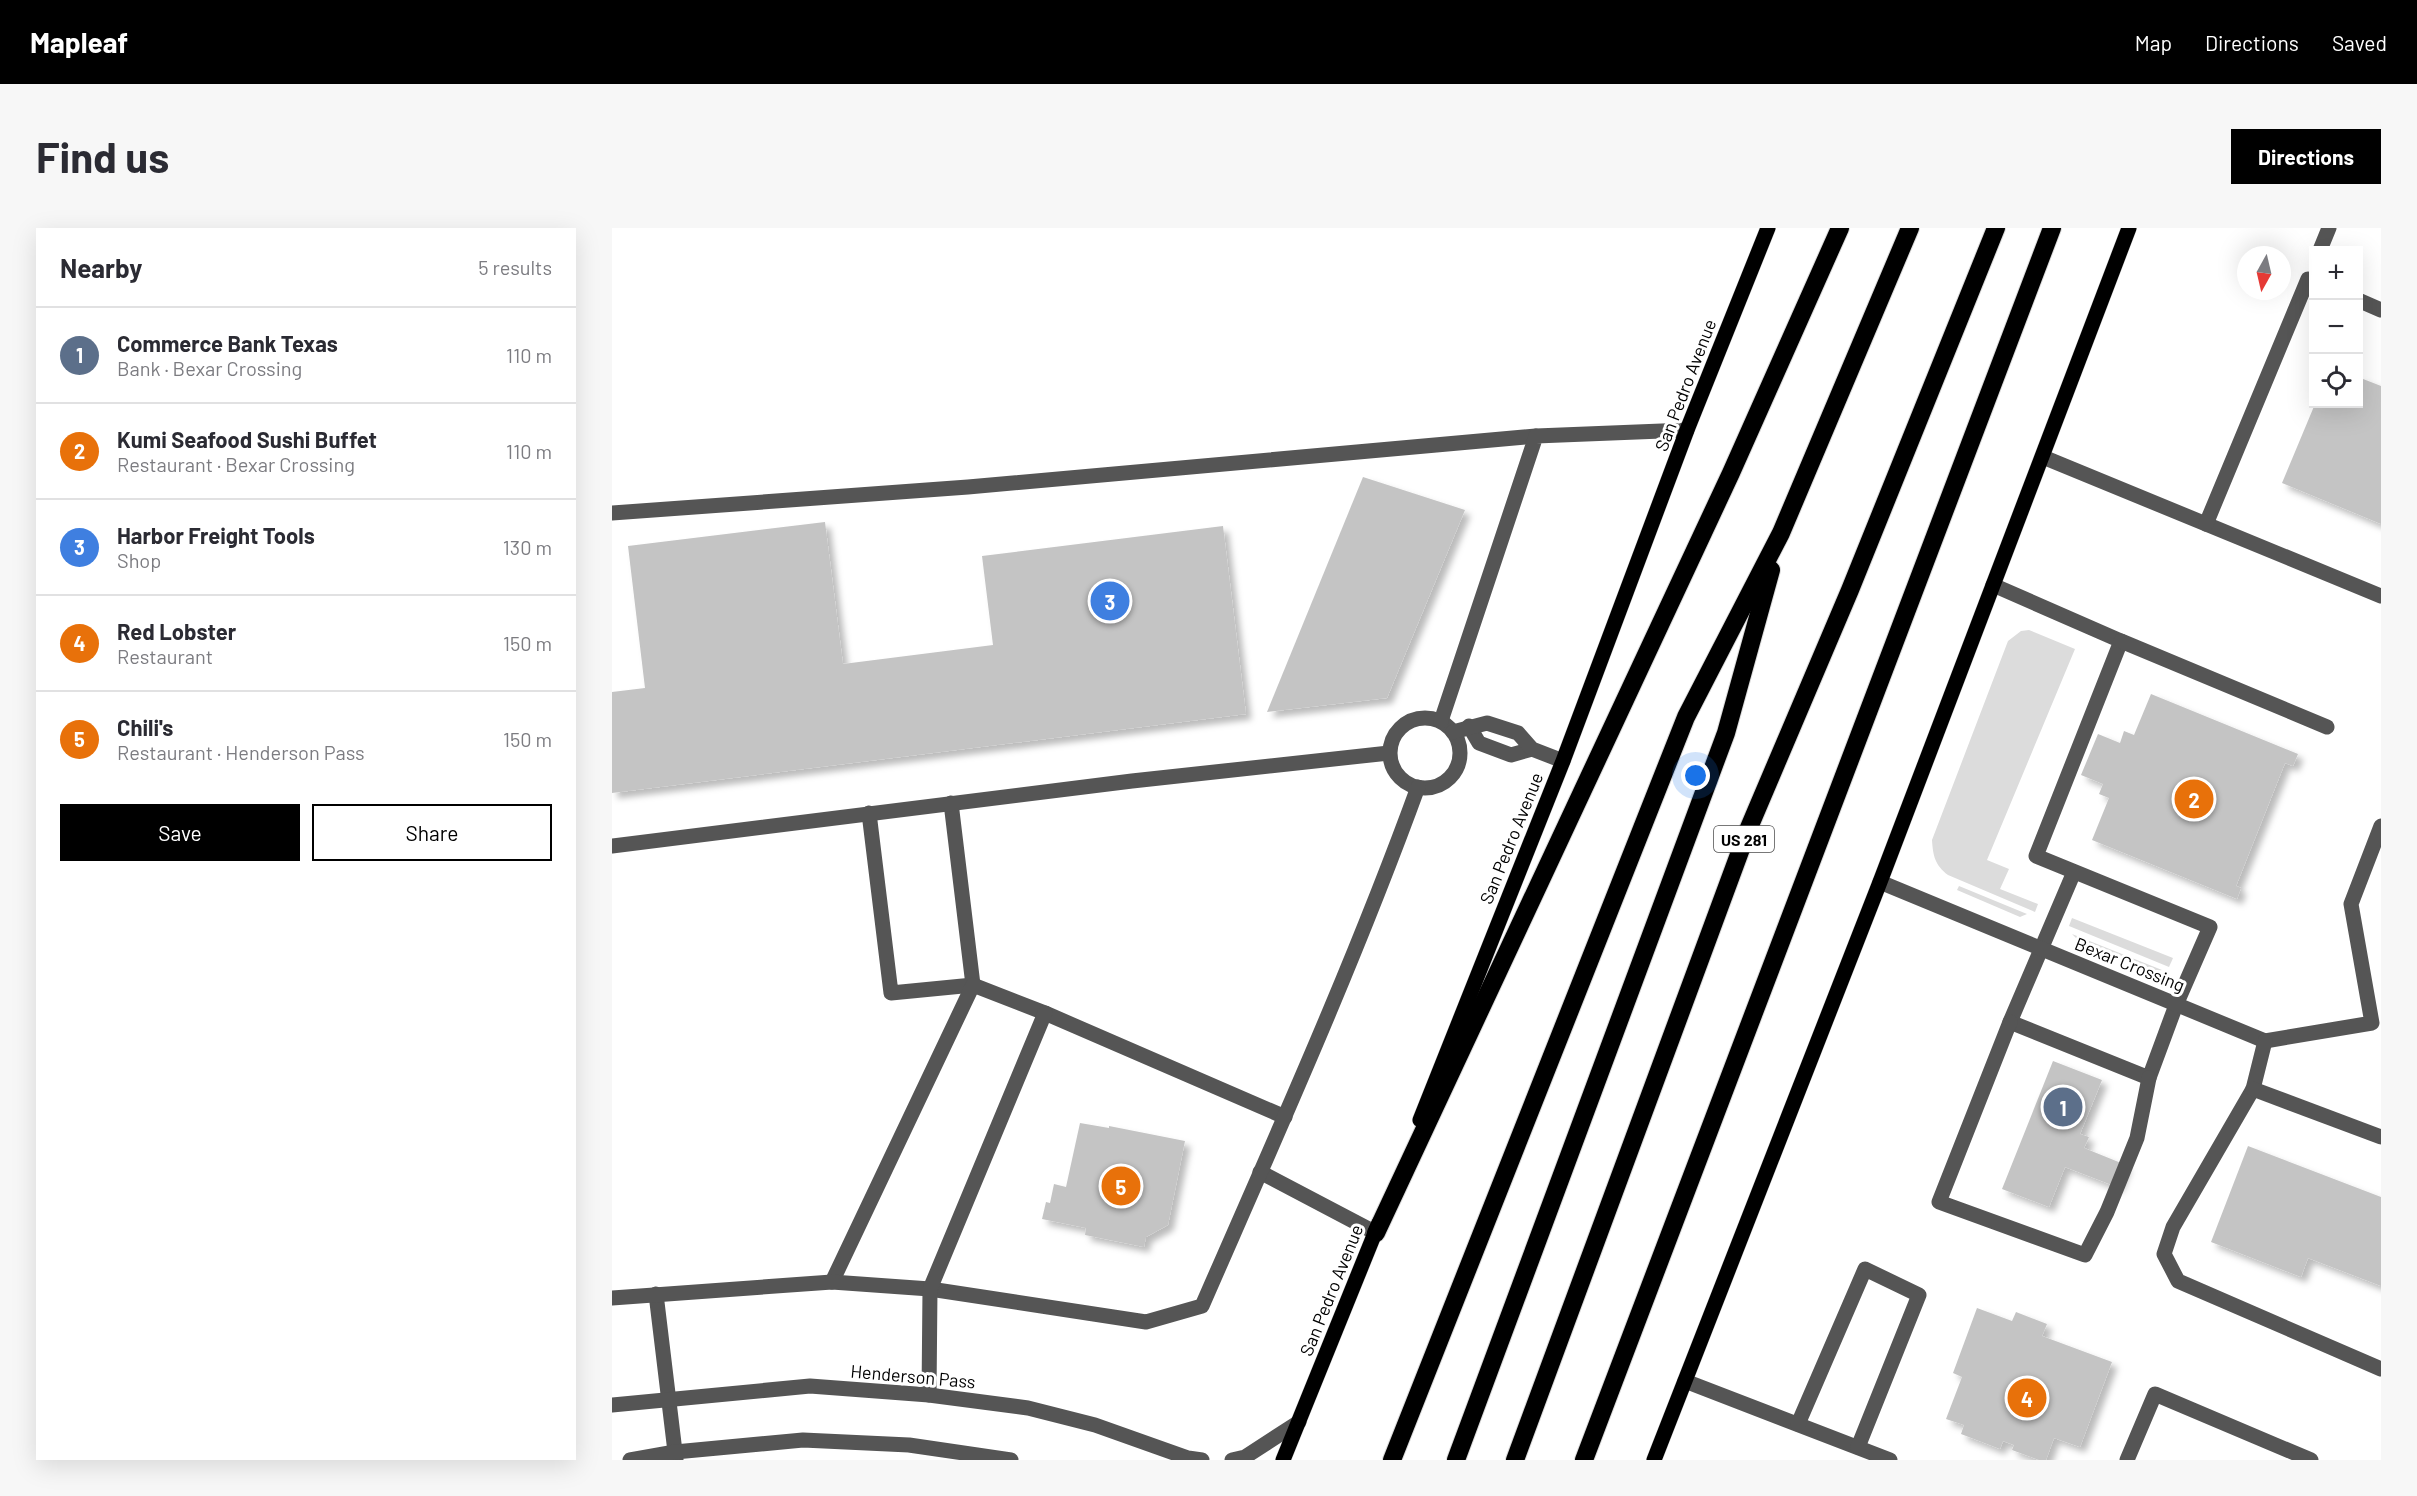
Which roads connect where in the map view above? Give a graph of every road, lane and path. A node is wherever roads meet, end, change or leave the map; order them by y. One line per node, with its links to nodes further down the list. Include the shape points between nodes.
1 (1768, 228): 12 (main road, San Pedro Avenue)
2 (1840, 228): 46 (highway, via 1731,473)
3 (1910, 228): 17 (highway)
4 (1996, 228): 67 (highway, US 281, via 1748,830)
5 (2052, 228): 68 (highway)
6 (2129, 228): 14 (main road)
7 (2329, 228): 8 (street)
8 (2322, 246)
9 (2309, 282): 16 (street)
10 (2363, 302): 11 (street)
11 (2381, 310)
12 (1688, 430): 13 (street); 27 (main road, San Pedro Avenue)
13 (1536, 436): 15 (street, via 991,485); 21 (street)
14 (2043, 457): 16 (street); 18 (main road)
15 (612, 513)
16 (2206, 524): 19 (street)
17 (1781, 533): 65 (highway, via 1686,717); 66 (highway, via 1726,733)
18 (1993, 585): 20 (street); 34 (main road)
19 (2381, 596)
20 (2121, 641): 23 (street); 33 (street, via 2036,856)
21 (1442, 721): 24 (street); 26 (street, via 1431,717 1408,721 1393,736)
22 (1469, 726): 24 (street); 25 (street, via 1487,723 1518,734); 25 (street, via 1479,742 1511,755)
23 (2327, 727)
24 (1453, 732): 28 (street, via 1461,750 1454,774 1434,787)
25 (1532, 749): 27 (street)
26 (1389, 753): 28 (street, via 1400,778); 29 (street)
27 (1563, 761): 46 (main road, San Pedro Avenue)
28 (1418, 787): 43 (street, via 1386,875)
29 (951, 803): 30 (street); 36 (street)
30 (869, 813): 32 (street); 36 (street, via 891,993)
31 (2381, 826): 40 (street, via 2351,904 2372,1023)
32 (612, 846)
33 (2074, 872): 35 (street); 37 (street, via 2210,927)
34 (1880, 882): 35 (street, Bexar Crossing); 52 (main road)
35 (2041, 949): 37 (street, Bexar Crossing); 39 (street)
36 (973, 985): 38 (street); 47 (street)
37 (2176, 1005): 40 (street, Bexar Crossing); 41 (street)
38 (1045, 1013): 43 (street); 48 (street)
39 (2010, 1022): 41 (street); 41 (street, via 1939,1202 2085,1255 2137,1138)
40 (2265, 1041): 42 (street)
41 (2149, 1078)
42 (2253, 1089): 44 (street); 51 (street, via 2173,1227 2164,1254 2178,1281)
43 (1285, 1117): 45 (street)
44 (2381, 1137)
45 (1260, 1172): 46 (street); 48 (street, via 1202,1306 1146,1322)
46 (1376, 1233): 56 (main road, San Pedro Avenue)
47 (832, 1282): 48 (street); 49 (street)
48 (930, 1289): 53 (street)
49 (656, 1294): 50 (street); 54 (street)
50 (612, 1298)
51 (2381, 1369)
52 (1685, 1381): 57 (street); 69 (main road)
53 (929, 1395): 54 (street, Henderson Pass, via 810,1386); 62 (street, Henderson Pass, via 1028,1408)
54 (669, 1399): 55 (street, Henderson Pass); 59 (street)
55 (612, 1405)
56 (1299, 1422): 63 (street, via 1245,1457); 64 (main road, San Pedro Avenue)
57 (1798, 1424): 58 (street); 58 (street, via 1865,1269 1919,1295)
58 (1858, 1448): 70 (street)
59 (676, 1456): 60 (street); 61 (street, via 803,1440 909,1445)
60 (630, 1460)
61 (1011, 1460)
62 (1202, 1460)
63 (1232, 1460)
64 (1283, 1460)
65 (1392, 1460)
66 (1456, 1460)
67 (1515, 1460)
68 (1584, 1460)
69 (1654, 1460)
70 (1890, 1460)
71 (2127, 1460): 72 (street, via 2155,1394)
72 (2311, 1460)

